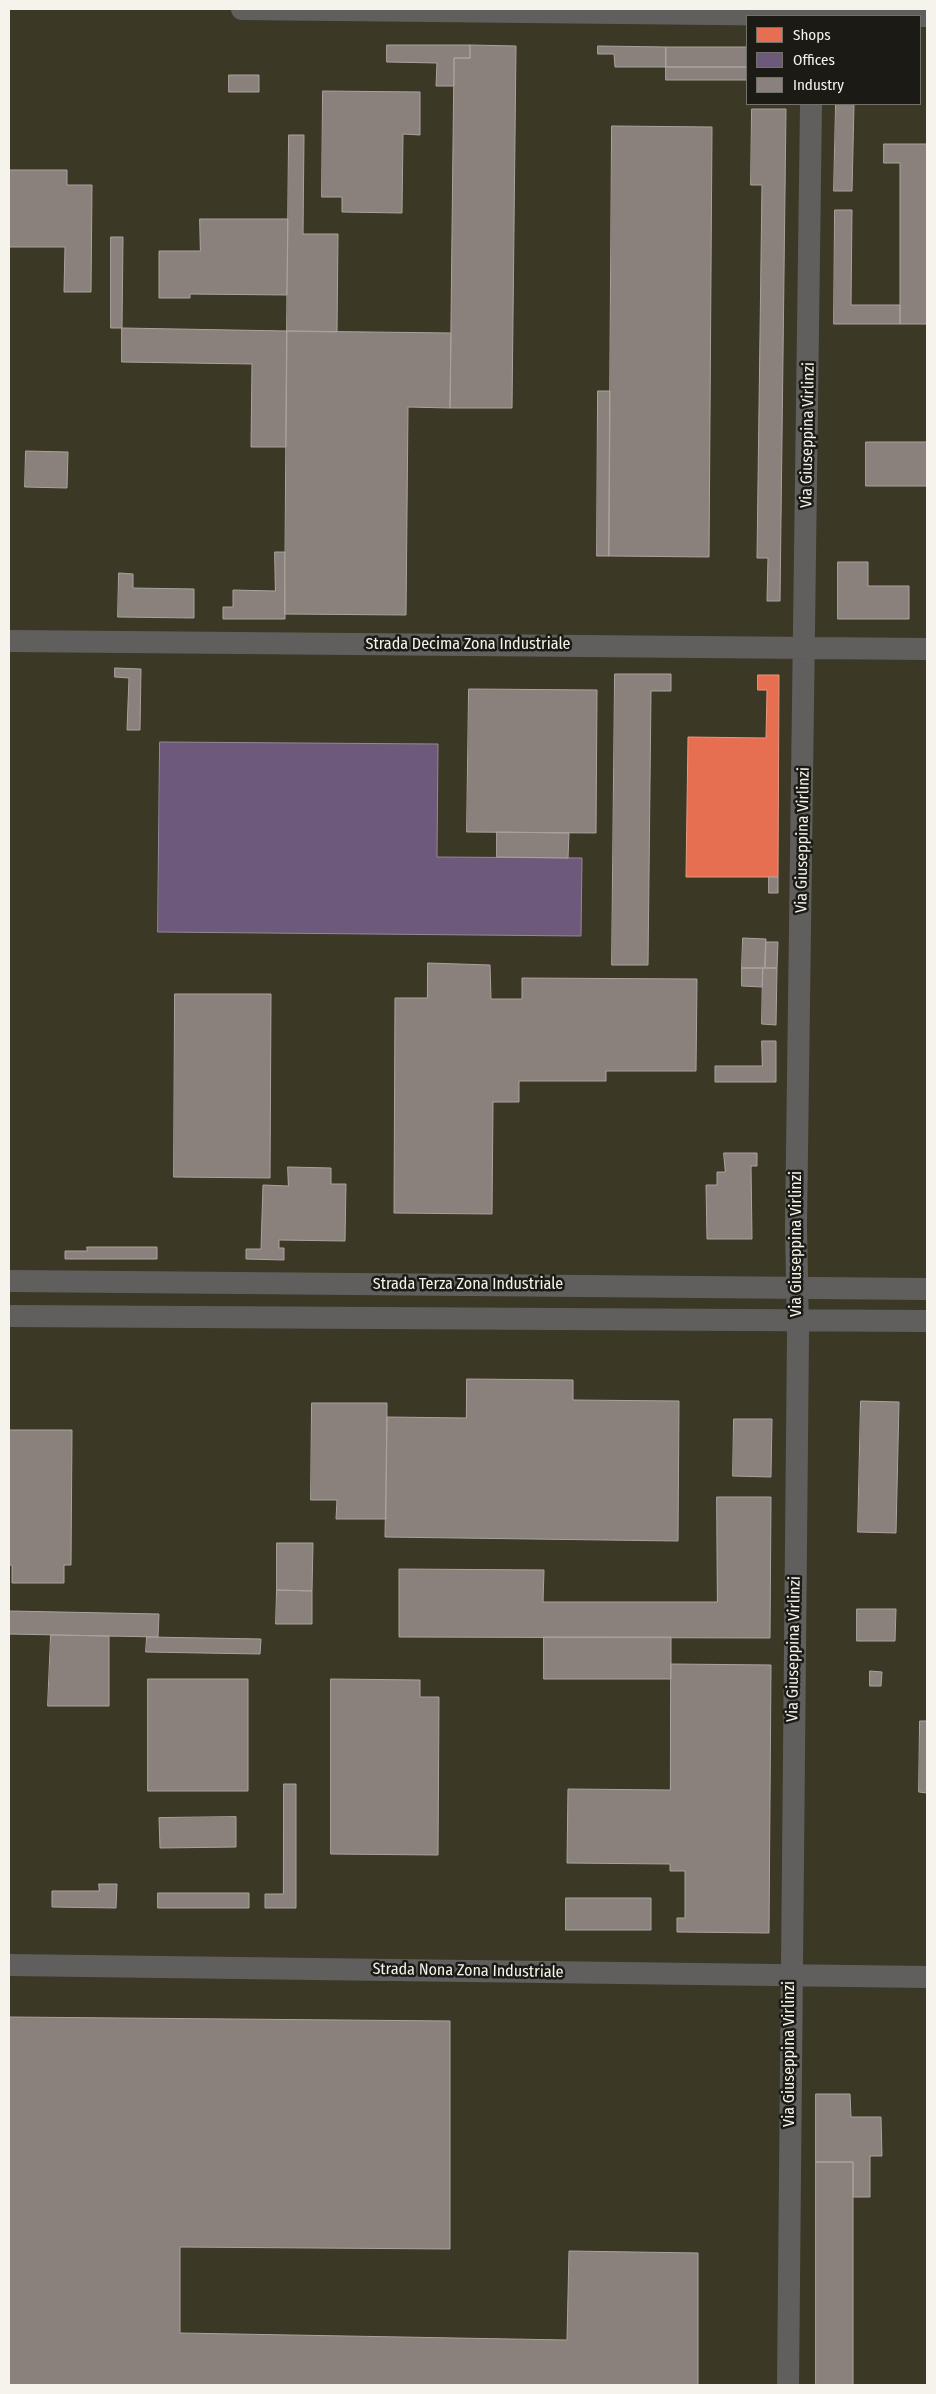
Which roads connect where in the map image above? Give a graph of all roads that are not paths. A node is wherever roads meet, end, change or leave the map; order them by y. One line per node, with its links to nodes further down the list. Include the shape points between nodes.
1 (242, 9): 2 (street)
2 (812, 13): 3 (street)
3 (874, 15)
4 (811, 105): 6 (street, Via Giuseppina Virlinzi)
5 (9, 641): 6 (street, Strada Decima Zona Industriale)
6 (806, 648): 7 (street, Strada Decima Zona Industriale); 9 (street, Via Giuseppina Virlinzi)
7 (927, 649)
8 (9, 1281): 9 (street, Strada Terza Zona Industriale)
9 (797, 1288): 10 (street, Strada Terza Zona Industriale); 12 (street, Via Giuseppina Virlinzi)
10 (927, 1288)
11 (9, 1316): 12 (street, Strada Terza Zona Industriale)
12 (797, 1321): 13 (street, Strada Terza Zona Industriale); 15 (street, Via Giuseppina Virlinzi)
13 (927, 1322)
14 (9, 1964): 15 (street, Strada Nona Zona Industriale)
15 (790, 1975): 16 (street, Strada Nona Zona Industriale); 17 (street, Via Giuseppina Virlinzi)
16 (927, 1977)
17 (788, 2385)

